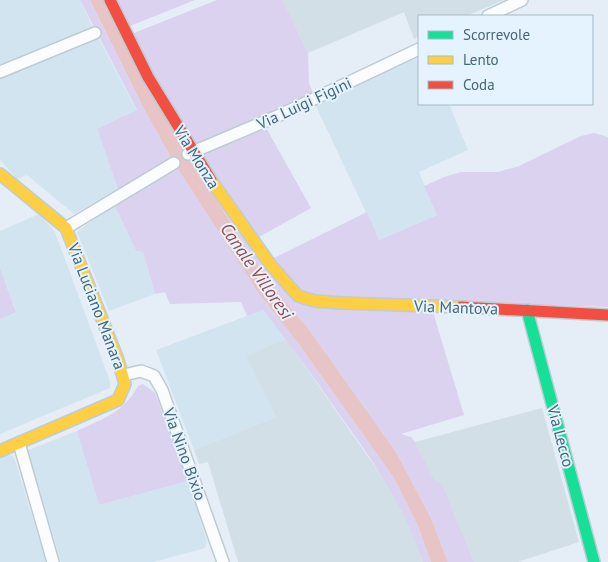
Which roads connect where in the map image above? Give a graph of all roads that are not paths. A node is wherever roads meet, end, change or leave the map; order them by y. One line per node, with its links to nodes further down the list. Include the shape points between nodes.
1 (110, 0): 7 (street, Via Monza)
2 (522, 0): 3 (street)
3 (490, 15)
4 (95, 33): 6 (street)
5 (418, 49): 7 (street, Via Luigi Figini)
6 (0, 72)
7 (191, 153): 11 (street, Via Monza, via 270,264 289,288)
8 (174, 163): 10 (street)
9 (0, 174): 10 (street, Via Luciano Manara)
10 (66, 228): 14 (street, Via Luciano Manara)
11 (305, 299): 12 (street, Via Mantova, via 380,306)
12 (527, 310): 13 (street, Via Mantova); 19 (street, Via Lecco)
13 (608, 315)
14 (124, 375): 15 (street, Via Luciano Manara, via 125,384 118,400); 18 (street, Via Nino Bixio, via 141,372 154,376 162,390)
15 (19, 443): 16 (street, Via Luciano Manara); 17 (street)
16 (0, 450)
17 (53, 562)
18 (222, 562)
19 (594, 562)

